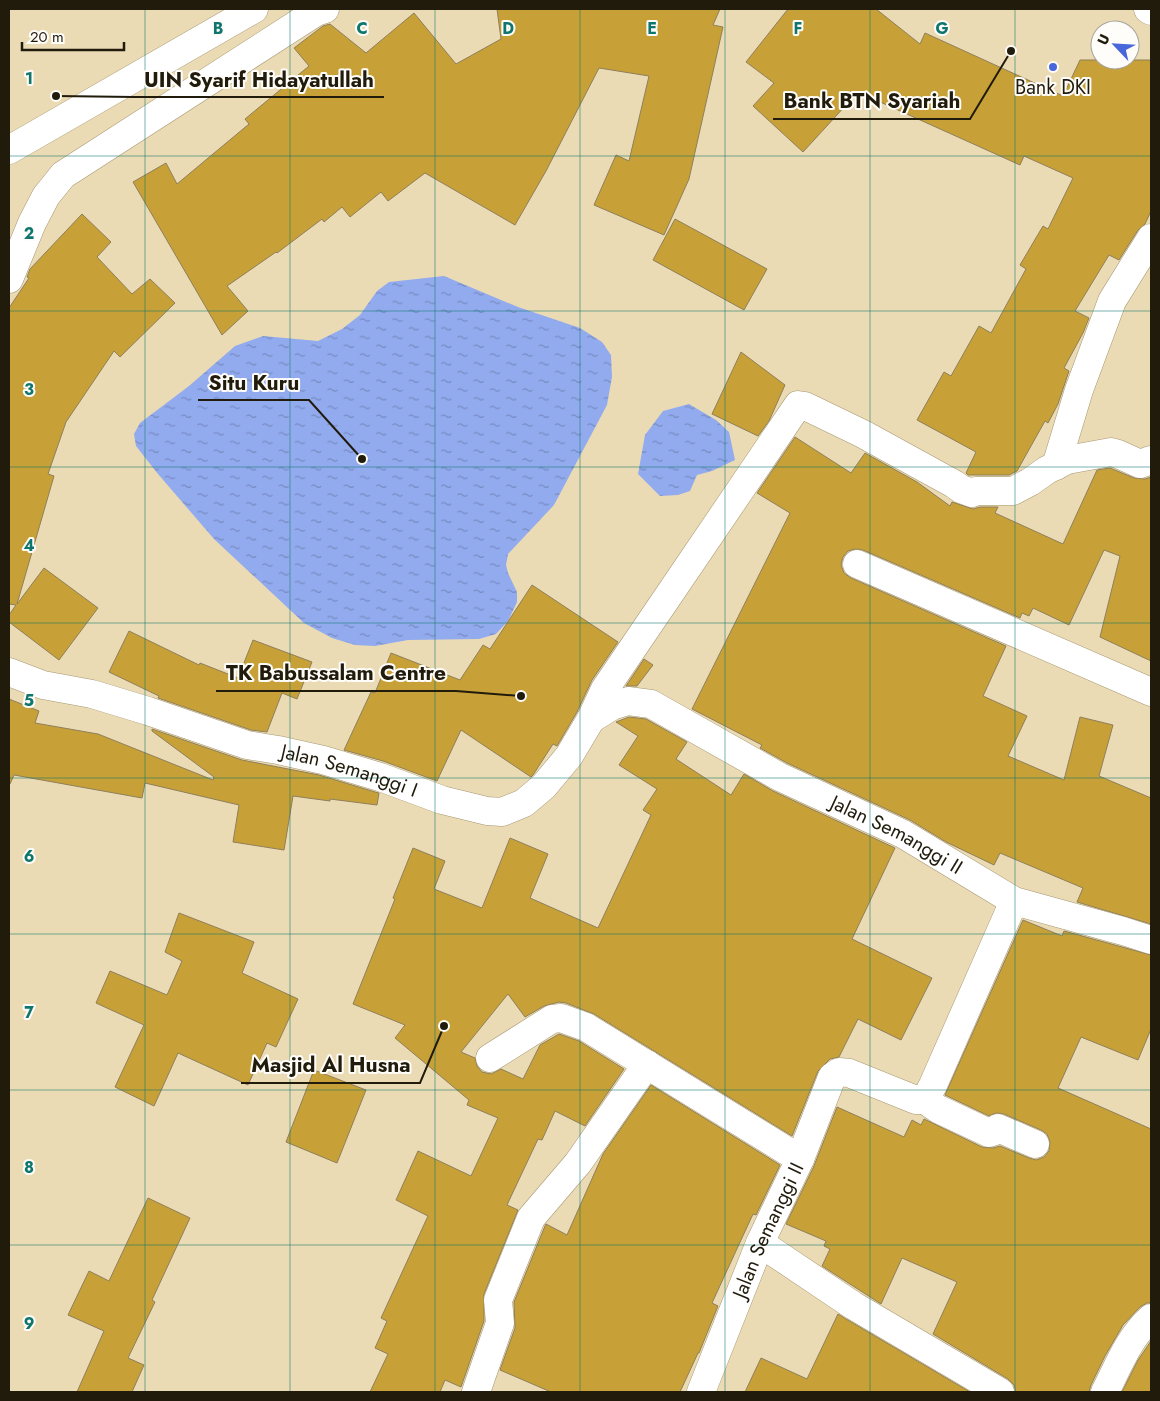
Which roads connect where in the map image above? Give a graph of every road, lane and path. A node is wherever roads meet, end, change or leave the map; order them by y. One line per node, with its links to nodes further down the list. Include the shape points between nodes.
1 (254, 9): 5 (main road)
2 (325, 9): 7 (main road, via 63,175 46,196)
3 (1148, 9): 4 (main road)
4 (1151, 11)
5 (9, 150)
6 (1151, 238): 9 (main road, via 1112,301 1079,390)
7 (9, 279)
8 (1151, 460): 9 (main road, via 1140,464 1111,452 1067,460)
9 (1056, 466): 14 (main road, via 1013,490 976,490 972,493 863,434 798,405 605,689)
10 (857, 564): 12 (main road)
11 (9, 672): 14 (main road, Jalan Semanggi I, via 43,685 92,694 148,711 247,746 324,760 442,800 487,811 502,812 524,803 544,786 569,756)
12 (1151, 692)
13 (651, 704): 14 (main road, Jalan Semanggi I, via 628,701 612,706); 15 (main road, Jalan Semanggi II, via 780,777 903,834)
14 (592, 719)
15 (1014, 901): 16 (main road, Jalan Semanggi II); 19 (main road)
16 (1151, 940)
17 (490, 1058): 18 (main road, via 552,1019 561,1018 586,1027)
18 (646, 1064): 21 (main road); 24 (main road, via 578,1163 531,1218 498,1300 500,1323)
19 (925, 1100): 20 (main road, via 989,1133 998,1128); 21 (main road, Jalan Semanggi II, via 916,1100 849,1072 839,1072 832,1076)
20 (1036, 1144)
21 (800, 1159): 22 (main road, Jalan Semanggi II)
22 (760, 1243): 25 (main road, Jalan Semanggi II); 26 (main road, via 854,1306)
23 (1151, 1318): 27 (main road, via 1129,1345)
24 (476, 1392)
25 (701, 1392)
26 (1000, 1392)
27 (1105, 1392)

